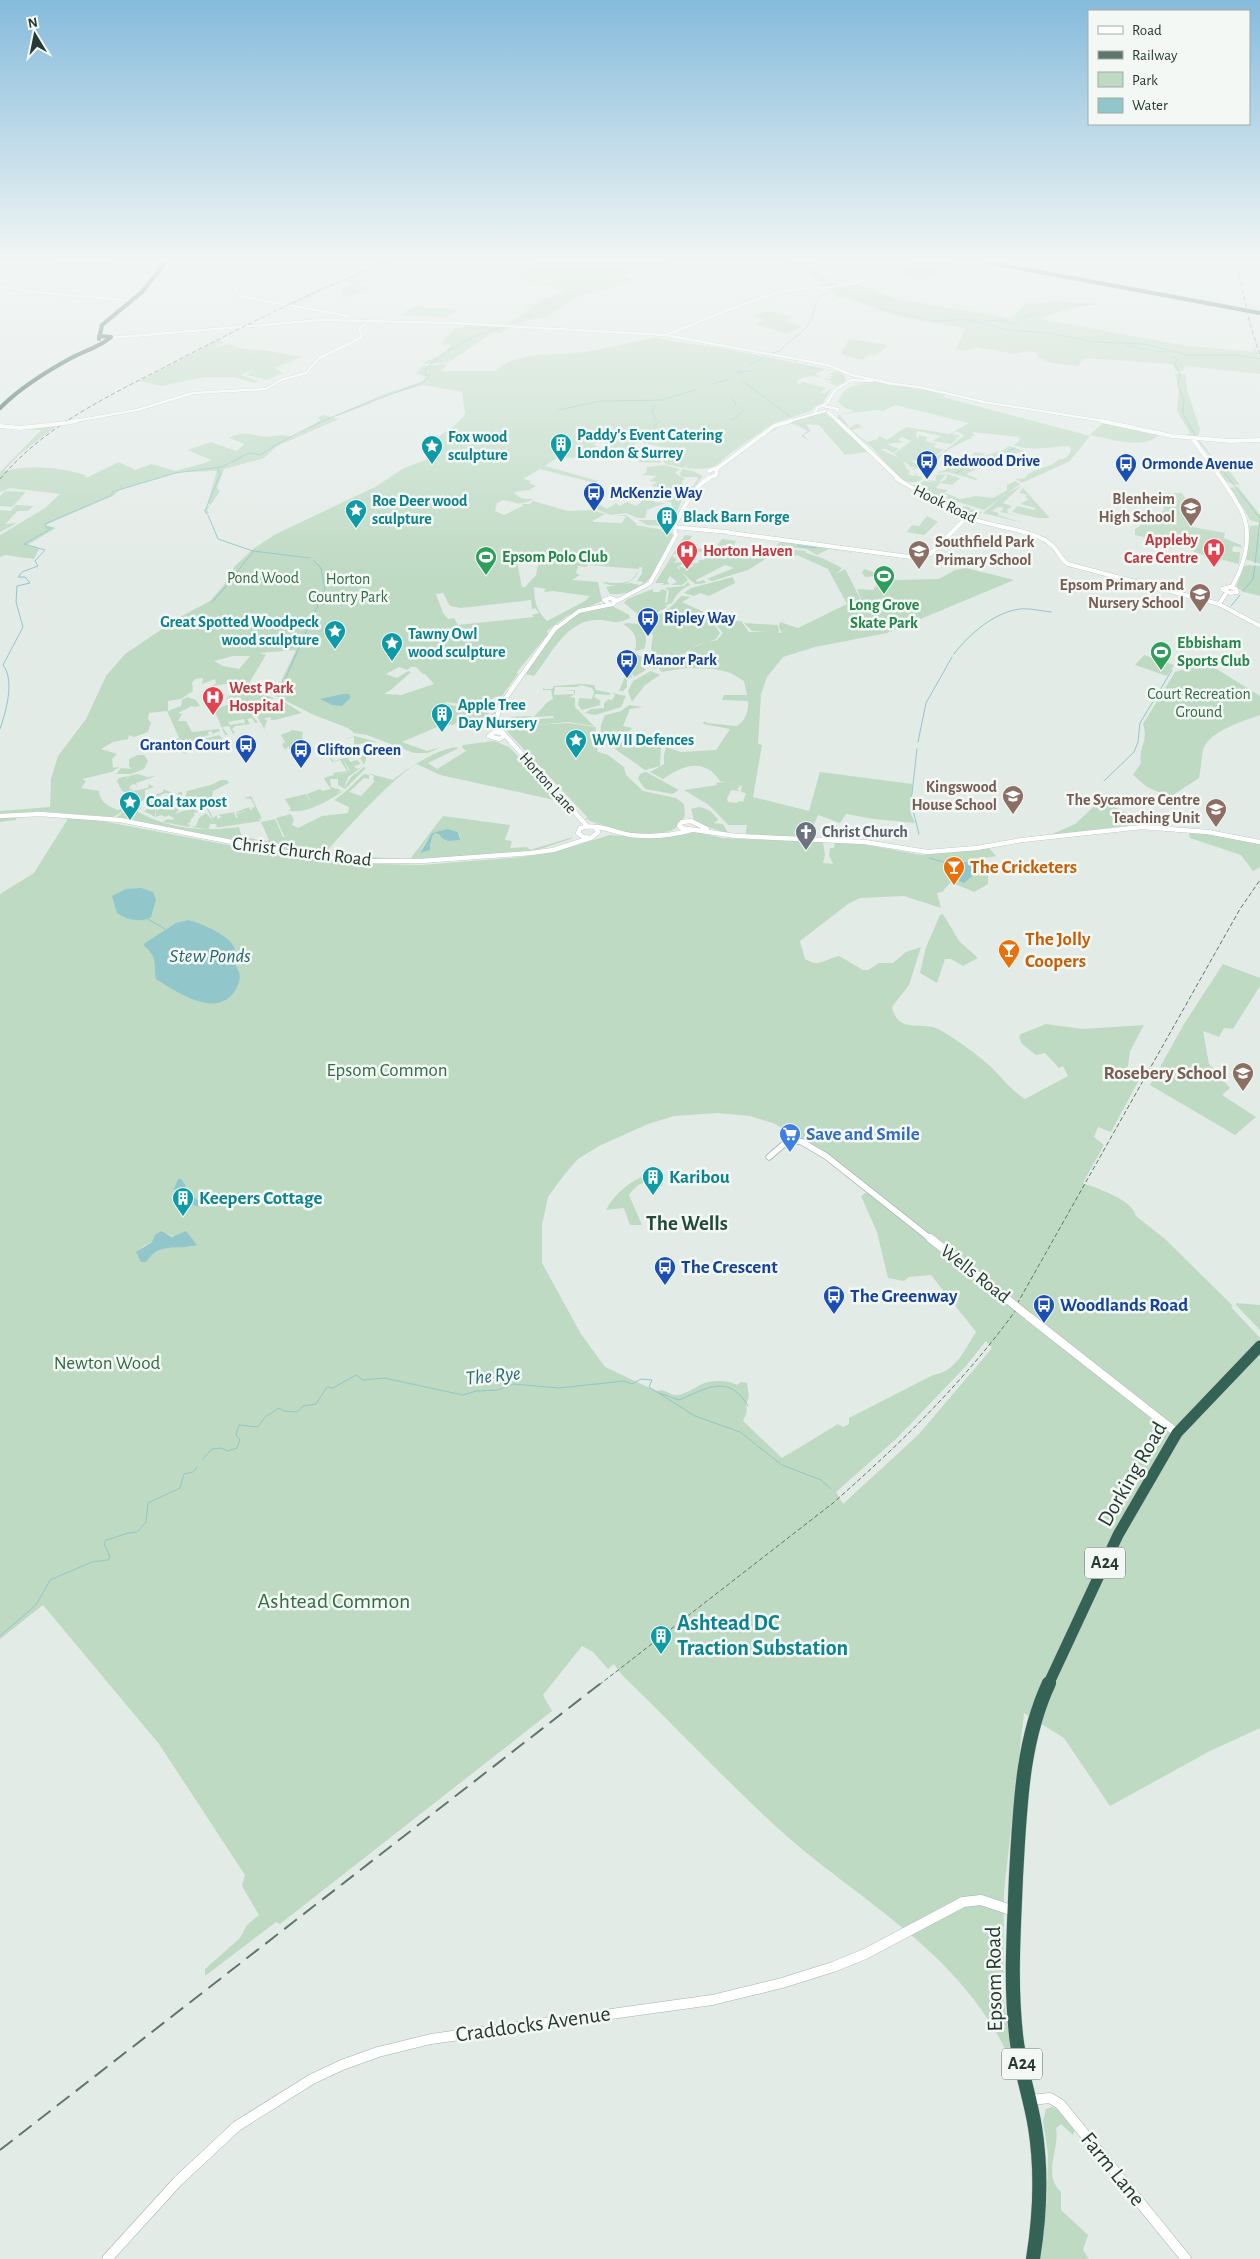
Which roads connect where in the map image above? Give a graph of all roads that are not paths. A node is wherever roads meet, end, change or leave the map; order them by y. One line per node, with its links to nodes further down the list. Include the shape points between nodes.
1 (56, 367): 11 (highway, via 18,391)
2 (310, 367): 16 (street, bridge, via 306,373 264,389 197,392 137,410 65,423 20,428)
3 (823, 367): 6 (street, via 842,372)
4 (834, 367): 5 (main road)
5 (857, 376): 6 (street); 7 (street)
6 (851, 379): 8 (street); 9 (street)
7 (866, 380): 8 (street); 17 (street, via 917,386 984,402)
8 (861, 382): 9 (street, via 844,386)
9 (833, 394): 10 (street)
10 (828, 402): 12 (street); 13 (street)
11 (0, 408)
12 (818, 409): 13 (street); 14 (street); 19 (street, via 774,426)
13 (836, 409): 14 (street); 15 (main road)
14 (826, 412): 15 (street, Hook Road)
15 (833, 416): 21 (street, Hook Road, via 897,479)
16 (0, 426)
17 (1193, 439): 18 (street); 31 (street, via 1247,523 1241,566 1232,587 1237,592 1227,592)
18 (1260, 440)
19 (717, 470): 20 (street, via 717,474); 20 (street, via 705,472)
20 (706, 477): 22 (street, via 684,505)
21 (967, 517): 24 (street, via 927,556 897,557 756,536); 31 (street, Hook Road, via 1036,536 1057,548 1068,564)
22 (678, 520): 23 (street); 24 (street)
23 (674, 529): 24 (street); 25 (street, via 676,534)
24 (683, 529): 25 (street)
25 (669, 549): 26 (street, via 652,581)
26 (638, 591): 27 (street); 29 (street)
27 (611, 598): 28 (street); 29 (street)
28 (603, 601): 30 (street); 32 (street)
29 (617, 601): 30 (street)
30 (609, 604): 32 (street)
31 (1219, 604): 33 (street, Hook Road)
32 (595, 606): 34 (street, via 574,613 556,626)
33 (1260, 626)
34 (496, 715): 35 (street, Horton Lane, via 495,726); 36 (street)
35 (502, 732): 36 (street); 37 (street, via 504,737); 38 (street, Horton Lane)
36 (489, 734): 37 (street, Horton Lane, via 490,738)
37 (497, 740): 38 (street, Horton Lane)
38 (516, 747): 40 (street, Horton Lane)
39 (0, 816): 53 (street, Christ Church Road, via 95,816 242,845 350,861 424,862 530,854)
40 (580, 820): 43 (street, Horton Lane); 46 (street, Horton Lane)
41 (694, 822): 42 (street, via 686,820); 45 (street, via 696,826); 50 (street)
42 (680, 824): 45 (street, via 682,829); 49 (street, via 676,830)
43 (587, 826): 44 (street); 46 (street, Christ Church Road)
44 (595, 827): 47 (street); 48 (street)
45 (692, 830): 49 (street); 50 (street)
46 (579, 832): 51 (street); 53 (street, Christ Church Road, via 573,842)
47 (615, 833): 48 (street); 49 (street)
48 (598, 834): 51 (street, Christ Church Road)
49 (664, 834)
50 (727, 835): 52 (street, via 852,841 920,852 978,848 1142,827 1208,832)
51 (590, 838): 53 (street, Christ Church Road)
52 (1260, 842)
53 (561, 848)
54 (769, 1157): 56 (street, Wells Road, bridge, via 790,1139 826,1156)
55 (1260, 1346): 56 (highway, Dorking Road / A24)
56 (1177, 1433): 57 (highway, Dorking Road / A24, via 1118,1536)
57 (1041, 1697): 58 (highway, Epsom Road / A24, via 1021,1788)
58 (1014, 1911): 59 (highway, Epsom Road / A24, via 1012,2002); 60 (street, Craddocks Avenue, via 981,1900 963,1902 853,1959 753,1992 431,2039 342,2065 312,2079 237,2126 178,2181)
59 (1030, 2100): 61 (highway, Epsom Road / A24, via 1040,2167); 62 (street, Farm Lane, via 1050,2098 1060,2104)
60 (107, 2259)
61 (1033, 2259)
62 (1186, 2259)

